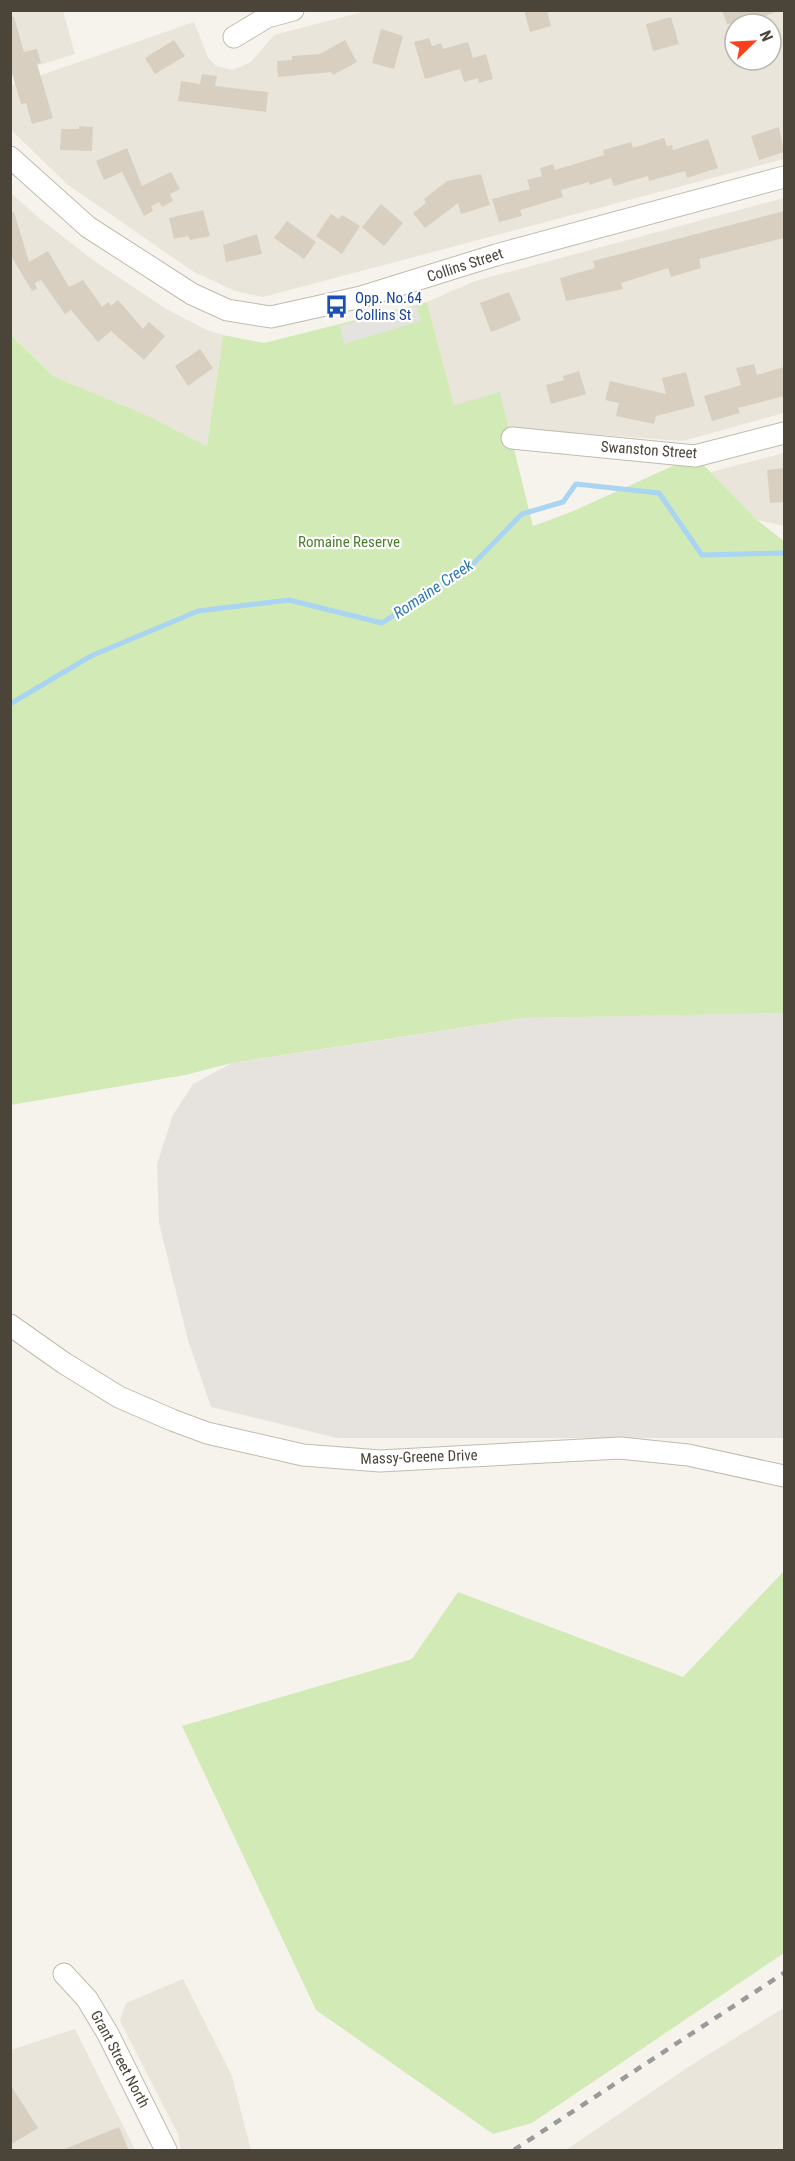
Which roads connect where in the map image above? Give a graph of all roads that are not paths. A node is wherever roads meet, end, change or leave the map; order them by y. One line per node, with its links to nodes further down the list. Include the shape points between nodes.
1 (293, 10): 2 (street, via 267,17)
2 (234, 37)
3 (10, 157): 4 (street, Collins Street, via 88,227 192,294 227,310 271,318 361,297 496,255)
4 (784, 177)
5 (784, 433): 6 (street, Swanston Street, via 695,456)
6 (512, 438)
7 (10, 1325): 8 (street, Massy-Greene Drive, via 119,1397 207,1433 303,1455 380,1461 620,1448 688,1455)
8 (784, 1476)
9 (64, 1974): 10 (street, Grant Street North, via 87,1999 108,2034)
10 (166, 2151)

